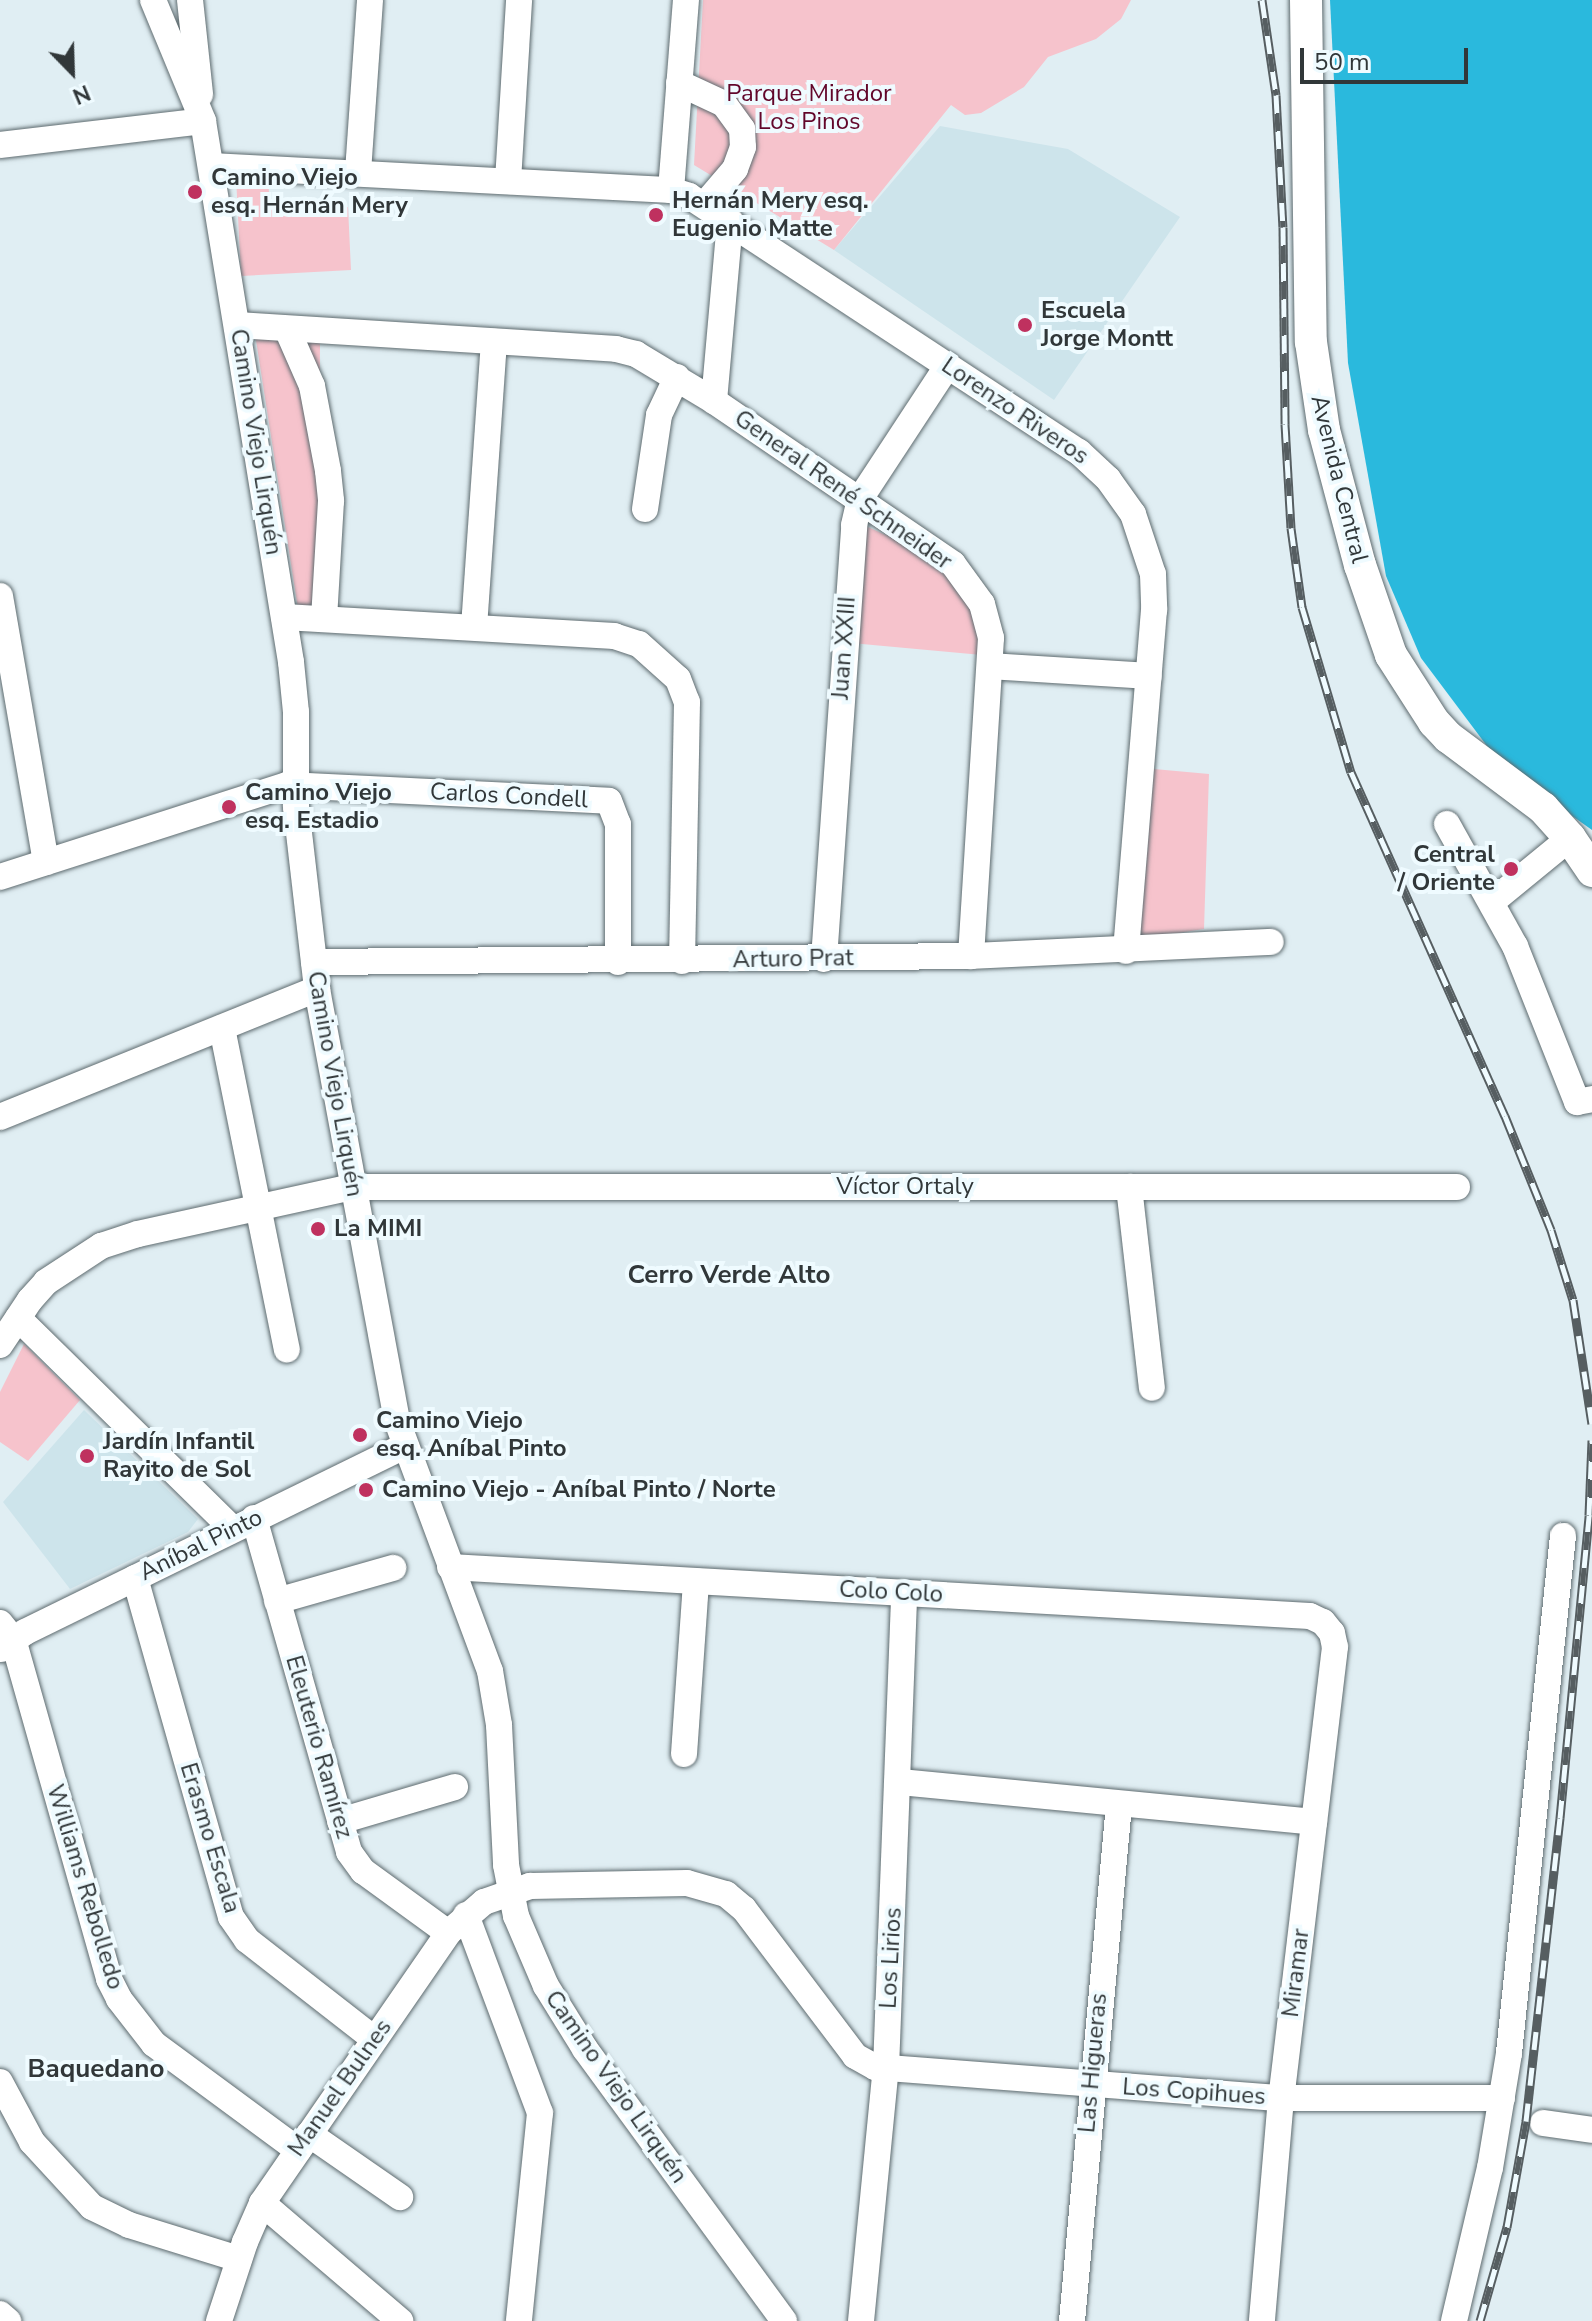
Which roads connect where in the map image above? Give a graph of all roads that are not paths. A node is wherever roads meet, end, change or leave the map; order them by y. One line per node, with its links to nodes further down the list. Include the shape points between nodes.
1 (153, 0): 8 (street, Camino Viejo Lirquén)
2 (190, 0): 8 (street)
3 (370, 0): 11 (street)
4 (519, 0): 12 (street)
5 (686, 0): 7 (street)
6 (1306, 0): 33 (main road, Avenida Central, via 1311,342 1324,430 1360,565 1391,655 1434,722 1543,808)
7 (679, 83): 13 (street); 14 (street, via 724,104 742,129 739,161)
8 (203, 121): 9 (street); 10 (street, Camino Viejo Lirquén)
9 (0, 145)
10 (211, 166): 11 (street, Lorenzo Riveros); 16 (street, Camino Viejo Lirquén)
11 (358, 172): 12 (street, Lorenzo Riveros)
12 (508, 181): 13 (street, Lorenzo Riveros)
13 (671, 190): 14 (street, Lorenzo Riveros)
14 (705, 204): 15 (street, Lorenzo Riveros)
15 (730, 221): 19 (street, Lorenzo Riveros); 21 (street)
16 (237, 325): 17 (street, General René Schneider); 25 (street, Camino Viejo Lirquén)
17 (287, 329): 18 (street, General René Schneider); 26 (street, via 312,386 328,471)
18 (494, 342): 20 (street, General René Schneider, via 626,351); 27 (street)
19 (948, 365): 22 (street, Juan XXIII); 30 (street, Lorenzo Riveros, via 1071,446 1121,495 1142,534 1153,574)
20 (677, 377): 21 (street, General René Schneider); 23 (street, via 659,415)
21 (714, 401): 22 (street, General René Schneider)
22 (860, 499): 29 (street, General René Schneider, via 962,574 987,615); 41 (street, Juan XXIII, via 843,642)
23 (645, 509)
24 (0, 596): 28 (street)
25 (284, 617): 26 (street); 31 (street, Camino Viejo Lirquén, via 296,712)
26 (324, 618): 27 (street)
27 (474, 627): 42 (street, via 630,639 683,688 687,702)
28 (3, 636): 34 (street)
29 (990, 666): 30 (street); 40 (street, General René Schneider)
30 (1149, 676): 39 (street, Lorenzo Riveros)
31 (295, 784): 34 (street); 43 (street, Camino Viejo Lirquén); 44 (street, Carlos Condell, via 609,801 618,824)
32 (1447, 824): 37 (street)
33 (1570, 838): 35 (main road, Avenida Central); 37 (street)
34 (46, 862): 36 (street)
35 (1592, 871)
36 (0, 877)
37 (1493, 901): 47 (street, via 1536,992 1577,1102)
38 (1271, 942): 39 (street, Arturo Prat)
39 (1126, 951): 40 (street, Arturo Prat)
40 (971, 956): 41 (street, Arturo Prat)
41 (824, 959): 42 (street, Arturo Prat)
42 (682, 961): 44 (street, Arturo Prat)
43 (314, 962): 44 (street, Arturo Prat); 45 (street, Camino Viejo Lirquén)
44 (618, 962)
45 (317, 989): 46 (street); 49 (street, Camino Viejo Lirquén)
46 (222, 1028): 48 (street); 52 (street)
47 (1592, 1099)
48 (0, 1117)
49 (352, 1187): 50 (street, Víctor Ortaly); 52 (street, Víctor Ortaly); 57 (street, Camino Viejo Lirquén)
50 (1129, 1187): 51 (street, Víctor Ortaly); 56 (street)
51 (1457, 1187)
52 (258, 1208): 53 (street, Víctor Ortaly, via 101,1246 46,1282); 55 (street)
53 (18, 1318): 54 (street, Víctor Ortaly); 58 (street)
54 (0, 1345)
55 (287, 1350)
56 (1152, 1388)
57 (405, 1446): 58 (street, Aníbal Pinto); 60 (street, Camino Viejo Lirquén)
58 (243, 1524): 62 (street, Aníbal Pinto); 65 (street, Eleuterio Ramírez)
59 (1563, 1536): 81 (street)
60 (450, 1567): 63 (street, Colo Colo); 74 (street, Camino Viejo Lirquén, via 482,1646 496,1700)
61 (393, 1568): 65 (street)
62 (135, 1578): 67 (street, Aníbal Pinto); 76 (street, Erasmo Escala, via 231,1917 257,1949)
63 (696, 1581): 64 (street, Colo Colo); 68 (street)
64 (904, 1593): 66 (street, Colo Colo, via 1310,1616); 69 (street, Los Lirios)
65 (277, 1601): 72 (street, Eleuterio Ramírez)
66 (1328, 1627): 73 (street, Miramar, via 1335,1647)
67 (4, 1637): 84 (street, Williams Rebolledo, via 119,1999 154,2044)
68 (684, 1754)
69 (900, 1782): 71 (street); 77 (street, Los Lirios)
70 (455, 1787): 72 (street)
71 (1119, 1805): 73 (street); 79 (street, Las Higueras)
72 (340, 1821): 75 (street, Eleuterio Ramírez, via 349,1852 363,1871)
73 (1314, 1822): 80 (street, Miramar)
74 (510, 1891): 75 (street, Manuel Bulnes, via 484,1902); 77 (street, Manuel Bulnes, via 554,1885 687,1883 714,1888 744,1909 855,2056); 93 (street, Camino Viejo Lirquén, via 534,1964 571,2028)
75 (457, 1924): 76 (street, Manuel Bulnes); 92 (street, via 540,2113)
76 (374, 2039): 84 (street, Manuel Bulnes)
77 (886, 2068): 79 (street, Los Copihues); 94 (street, Los Lirios)
78 (0, 2082): 87 (street, via 32,2142 92,2207 129,2225)
79 (1091, 2085): 80 (street, Los Copihues); 95 (street, Las Higueras)
80 (1281, 2098): 81 (street, Los Copihues); 96 (street, Miramar)
81 (1502, 2098): 97 (street)
82 (1543, 2123): 83 (street)
83 (1592, 2130)
84 (303, 2142): 85 (street, Williams Rebolledo); 86 (street, Manuel Bulnes)
85 (400, 2197)
86 (262, 2203): 87 (street, Manuel Bulnes); 91 (street)
87 (239, 2259): 90 (street, Manuel Bulnes)
88 (0, 2314): 89 (street)
89 (8, 2321)
90 (219, 2321)
91 (400, 2321)
92 (519, 2321)
93 (784, 2321)
94 (861, 2321)
95 (1072, 2321)
96 (1262, 2321)
97 (1454, 2321)

